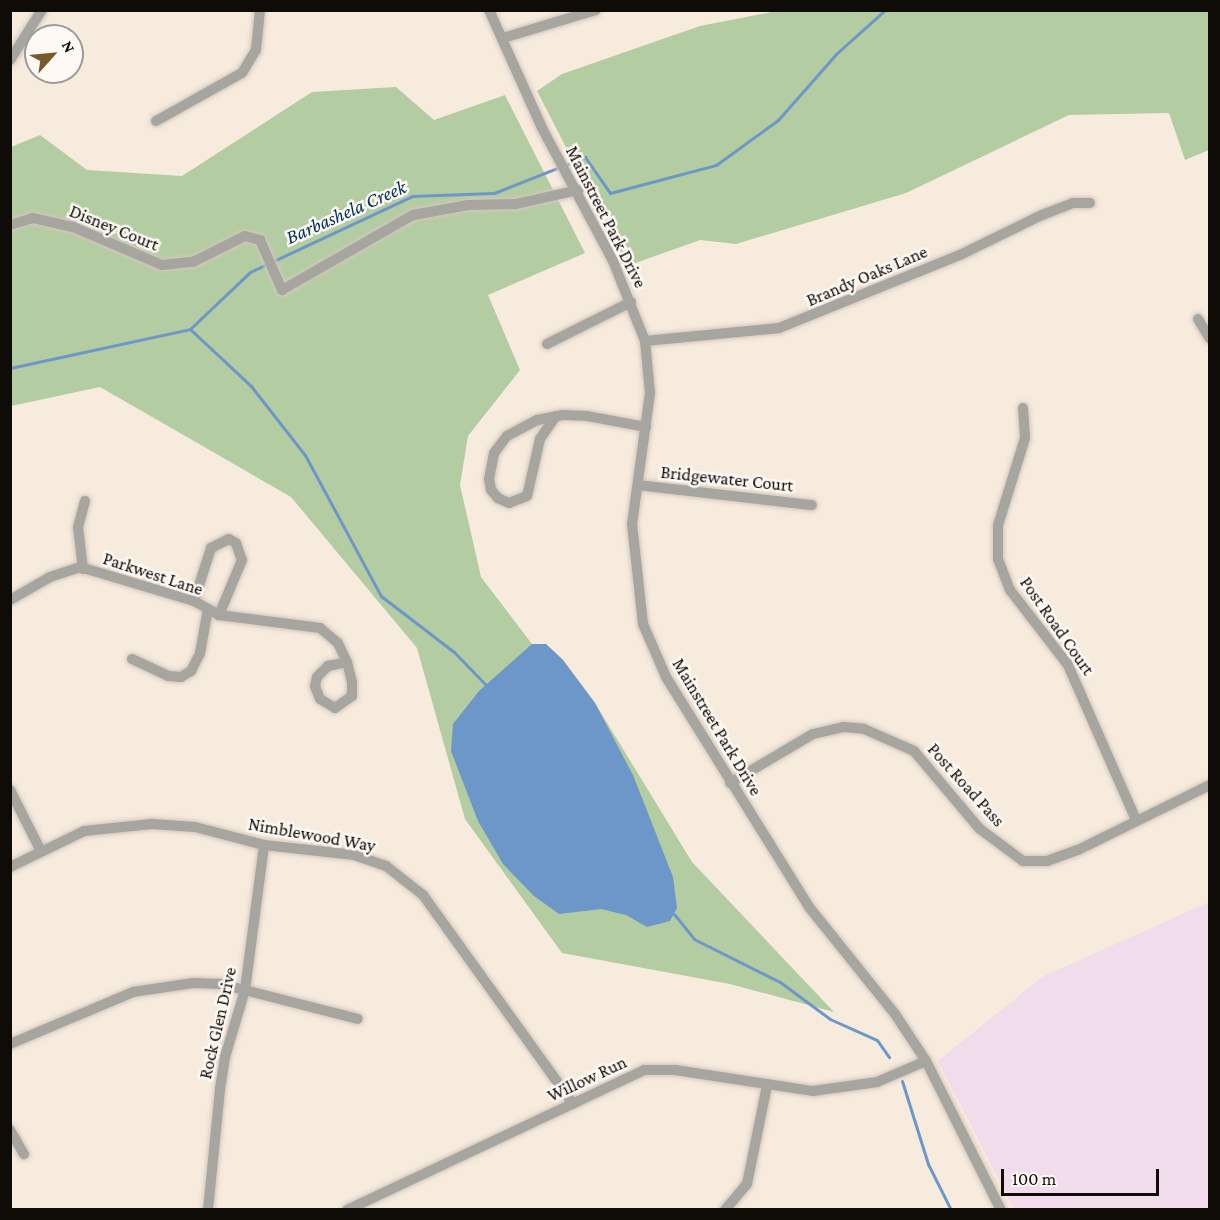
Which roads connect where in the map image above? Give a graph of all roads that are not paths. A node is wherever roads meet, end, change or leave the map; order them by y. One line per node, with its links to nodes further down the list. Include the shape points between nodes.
1 (42, 10): 6 (street)
2 (260, 10): 7 (street, via 256,50 242,73)
3 (489, 10): 5 (street, Mainstreet Park Drive)
4 (596, 10): 5 (street)
5 (502, 39): 8 (street, Mainstreet Park Drive, via 567,179)
6 (10, 60)
7 (156, 121)
8 (578, 190): 10 (street, Disney Court, via 516,204 468,205 413,215 282,290 260,240 245,236 193,262 162,265 73,227 33,218); 11 (street, Mainstreet Park Drive)
9 (1090, 203): 14 (street, Brandy Oaks Lane, via 1073,202 960,255 778,328)
10 (10, 225)
11 (631, 302): 14 (street, Mainstreet Park Drive); 15 (street)
12 (1198, 319): 13 (street)
13 (1209, 339)
14 (645, 341): 18 (street, Mainstreet Park Drive, via 650,393)
15 (547, 344)
16 (1023, 408): 32 (street, Post Road Court, via 1025,438 999,525 998,559 1010,590 1068,665)
17 (556, 416): 17 (street, via 537,420 507,436 494,453 491,490 508,503 527,496 540,439); 18 (street, via 587,416)
18 (646, 428): 19 (street, Mainstreet Park Drive)
19 (638, 485): 21 (street, Bridgewater Court); 29 (street, Mainstreet Park Drive, via 632,524 643,624 666,677)
20 (85, 501): 22 (street, via 78,527)
21 (812, 505)
22 (83, 569): 23 (street, Parkwest Lane, via 64,570); 24 (street, Parkwest Lane)
23 (10, 600)
24 (194, 601): 25 (street, Parkwest Lane); 26 (street, via 211,548 228,539 236,543 242,560)
25 (208, 609): 26 (street, Parkwest Lane); 27 (street, via 200,653 191,671 181,677 168,676)
26 (219, 615): 28 (street, Parkwest Lane, via 320,628 338,643)
27 (132, 659)
28 (347, 662): 28 (street, Parkwest Lane, via 352,696 335,708 326,705 315,686 317,677 328,666)
29 (730, 783): 32 (street, Post Road Pass, via 796,742 843,727 890,737 914,751 980,829 1023,861 1047,861 1078,850); 39 (street, Mainstreet Park Drive, via 809,907 895,1014)
30 (1209, 785): 32 (street, Post Road Pass)
31 (10, 790): 34 (street)
32 (1136, 820)
33 (264, 845): 34 (street, Nimblewood Way, via 195,827 152,824 84,831); 36 (street, Rock Glen Drive); 41 (street, Nimblewood Way, via 354,855 386,866 412,884 455,937)
34 (40, 851): 35 (street, Nimblewood Way)
35 (11, 864)
36 (245, 990): 37 (street); 38 (street, via 193,983 134,992); 44 (street, Rock Glen Drive, via 225,1056)
37 (358, 1018)
38 (10, 1044)
39 (926, 1061): 40 (street, Willow Run, via 877,1082 835,1090); 47 (street, Mainstreet Park Drive)
40 (767, 1086): 41 (street, Willow Run, via 675,1070 644,1070); 46 (street, via 747,1185)
41 (573, 1104): 45 (street, Willow Run)
42 (10, 1130): 43 (street)
43 (24, 1154)
44 (207, 1209)
45 (347, 1209)
46 (725, 1209)
47 (1001, 1209)

